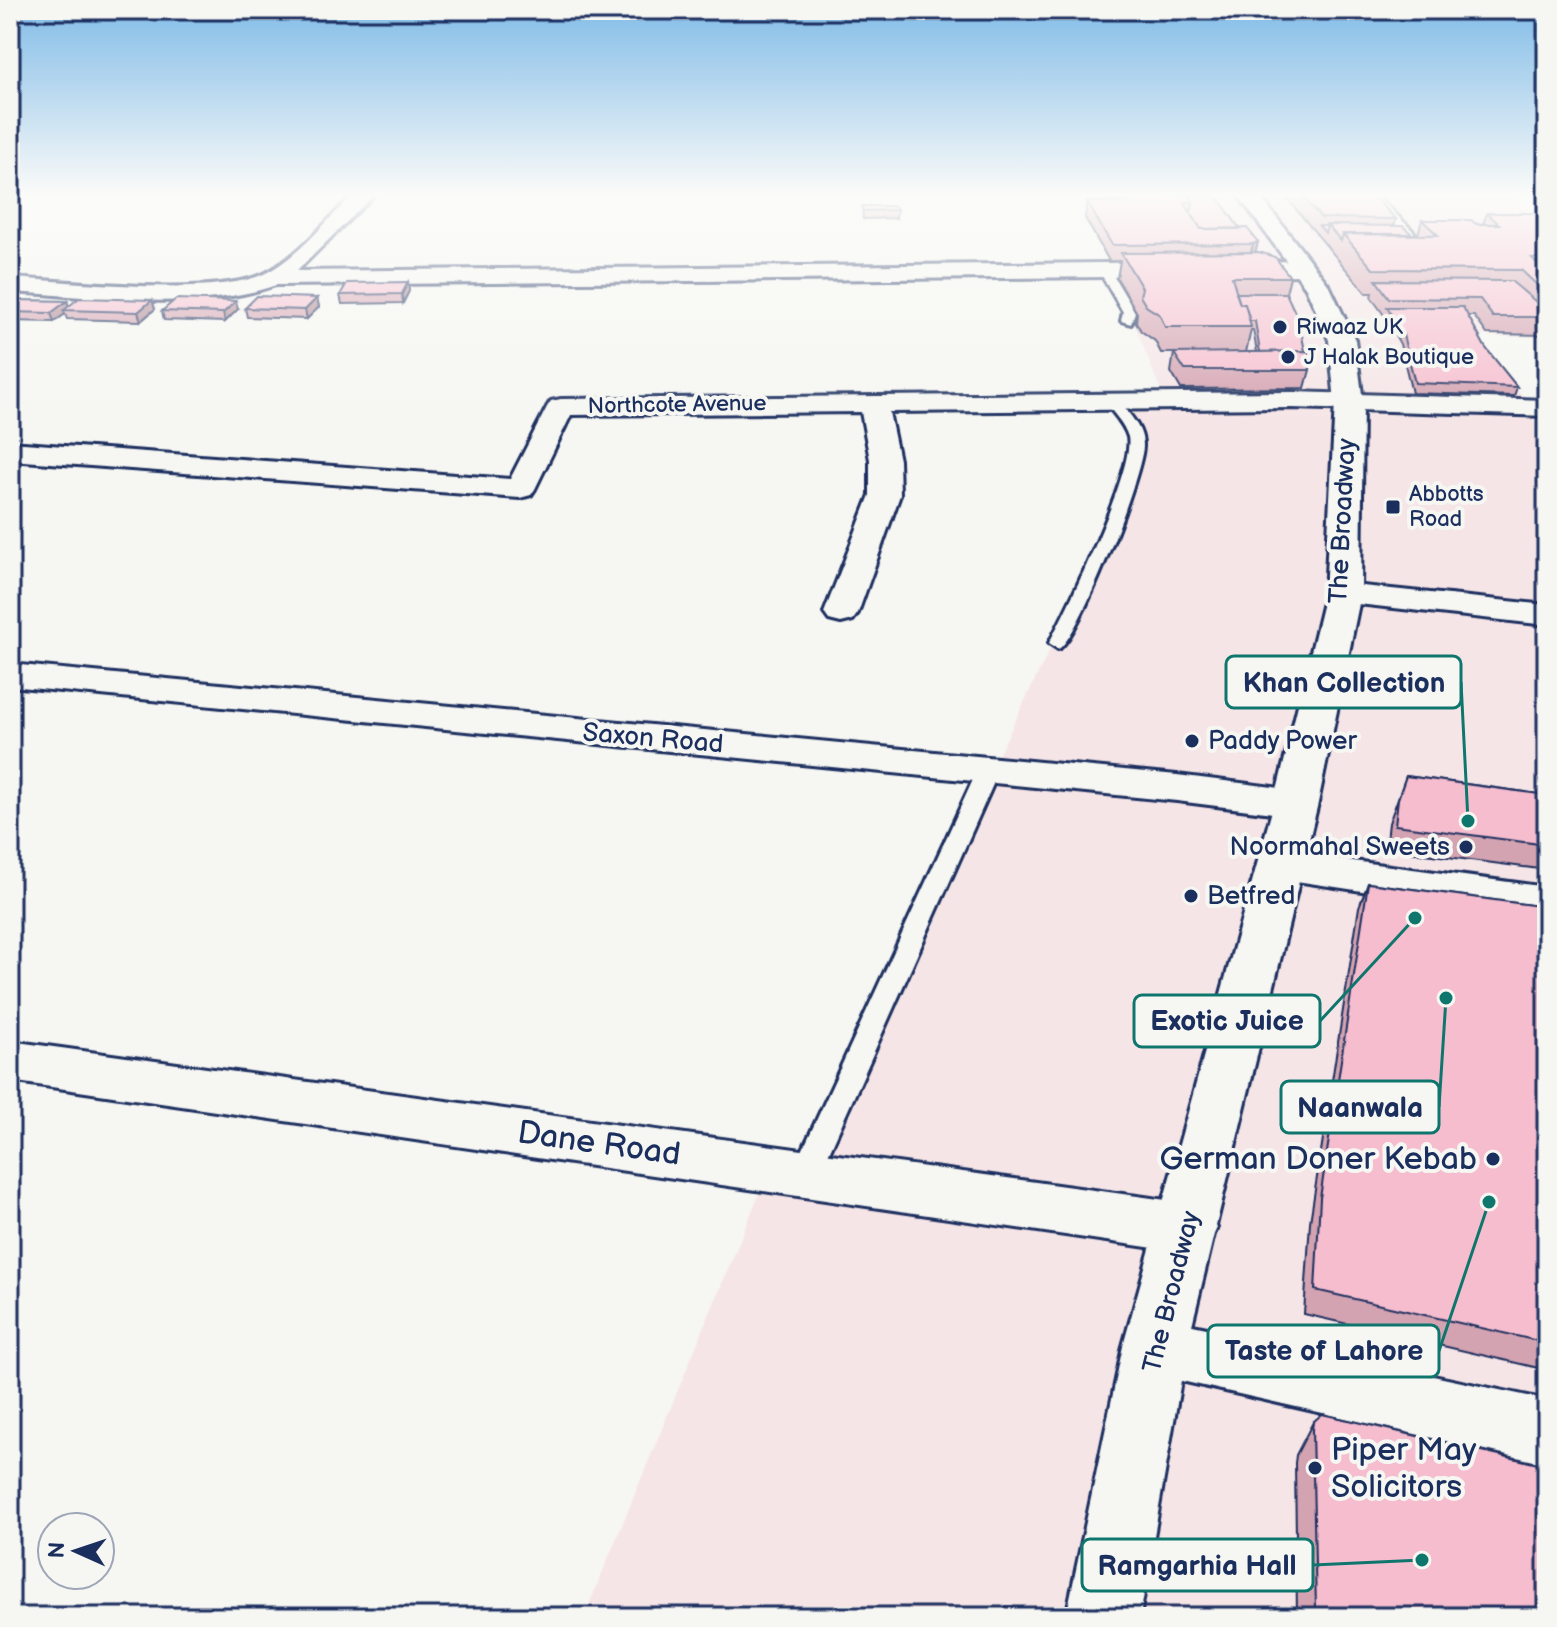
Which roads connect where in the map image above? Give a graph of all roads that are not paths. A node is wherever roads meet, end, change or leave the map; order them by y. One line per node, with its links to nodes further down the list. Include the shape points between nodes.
1 (283, 271): 5 (street)
2 (927, 271): 5 (street)
3 (1105, 271): 7 (lane, via 1129,312)
4 (1306, 271): 9 (main road, The Broadway, via 1338,326)
5 (275, 278): 6 (street, via 206,291)
6 (10, 285)
7 (1127, 321)
8 (1111, 401): 9 (street, Northcote Avenue); 10 (street, Northcote Avenue); 16 (lane, via 1132,428 1136,453 1093,571)
9 (1349, 402): 11 (street, Northcote Avenue); 13 (main road, The Broadway)
10 (873, 403): 12 (street, Northcote Avenue, via 561,407 520,489); 14 (street, via 887,475 885,495)
11 (1547, 408)
12 (10, 451)
13 (1343, 594): 15 (street); 19 (main road, The Broadway)
14 (841, 613)
15 (1547, 615)
16 (1058, 643)
17 (10, 675): 18 (street, Saxon Road)
18 (988, 771): 19 (street, Saxon Road); 23 (lane)
19 (1296, 803): 20 (main road, The Broadway)
20 (1279, 866): 21 (street); 24 (main road, The Broadway)
21 (1547, 903)
22 (10, 1061): 23 (street, Dane Road)
23 (806, 1173): 24 (street, Dane Road)
24 (1188, 1228): 25 (main road, The Broadway)
25 (1155, 1346): 26 (street); 27 (main road, The Broadway)
26 (1547, 1432)
27 (1103, 1617)

